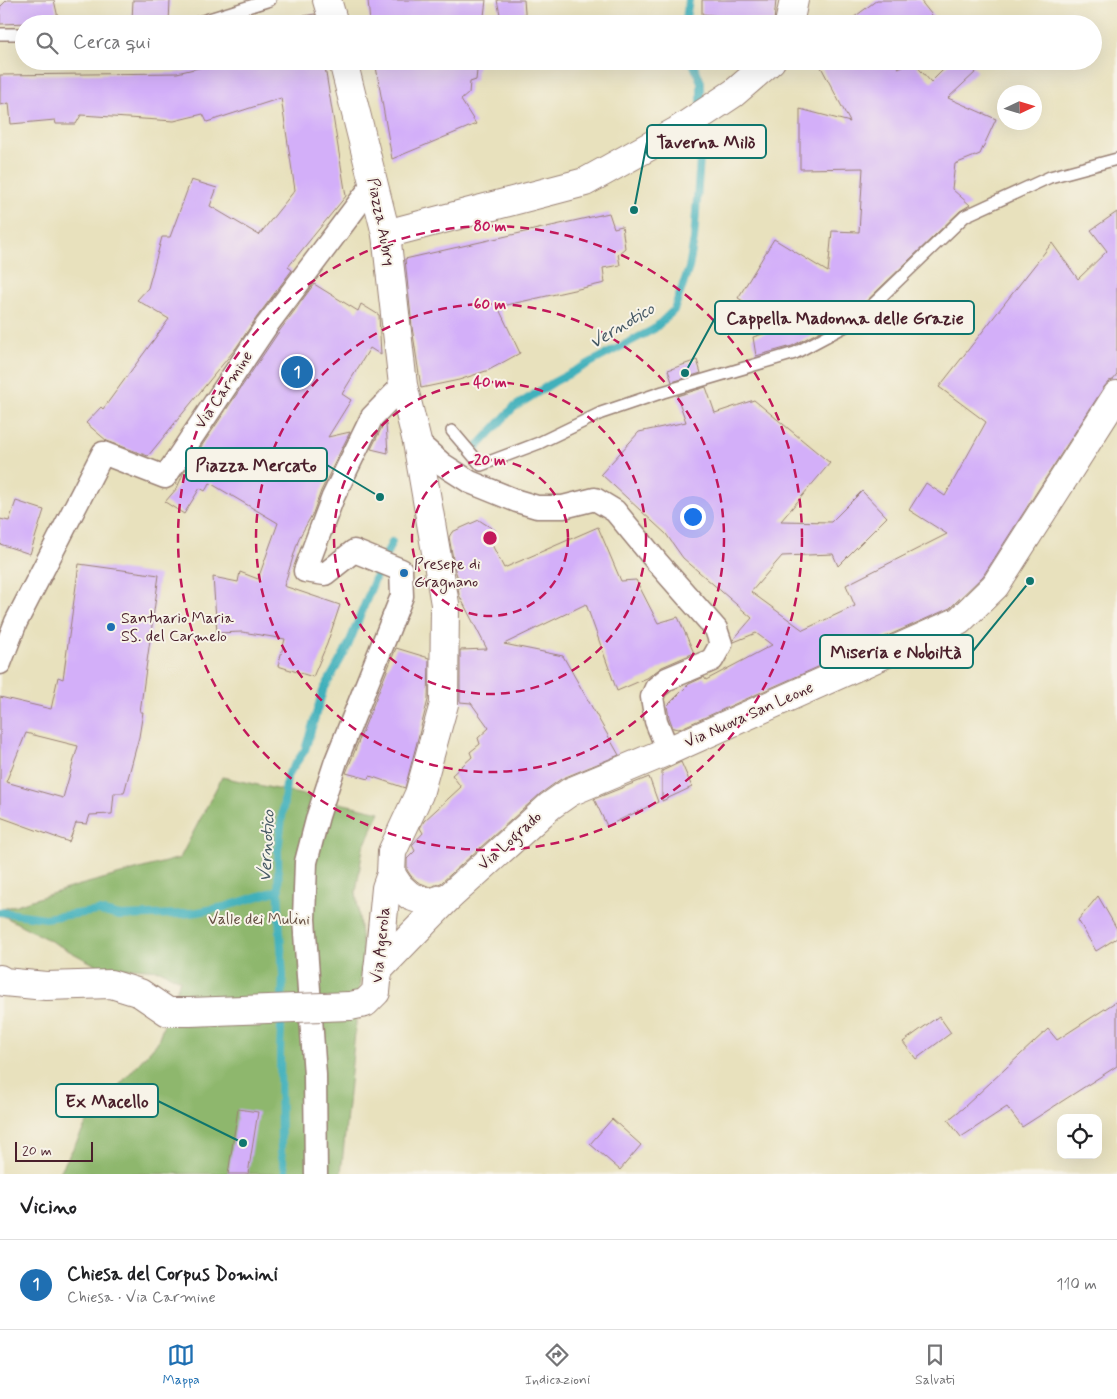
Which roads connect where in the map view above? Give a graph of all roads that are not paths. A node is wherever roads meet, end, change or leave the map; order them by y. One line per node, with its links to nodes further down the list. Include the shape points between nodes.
1 (270, 0): 4 (lane)
2 (327, 0): 5 (street)
3 (794, 0): 6 (street)
4 (222, 15)
5 (331, 15)
6 (791, 15)
7 (0, 34): 8 (lane)
8 (15, 34)
9 (345, 70): 12 (street, Piazza Aubry)
10 (761, 70): 13 (street, via 734,94 677,131 585,182)
11 (1117, 159): 16 (lane, via 1050,177 965,216 857,320 795,353 602,413 482,465)
12 (374, 183): 13 (street, Piazza Aubry); 18 (street, Via Carmine, via 267,325 165,477 103,453 16,622)
13 (386, 234): 14 (street, Piazza Aubry)
14 (403, 385): 17 (street, Piazza Aubry); 24 (street, via 372,417 333,497 305,571 325,574 354,551 401,570 402,596 336,761 306,862 304,919 315,1075)
15 (1117, 395): 19 (street, Via Nuova San Leone, via 995,586 959,622)
16 (452, 432)
17 (418, 442): 19 (street, Via Nuova San Leone, via 442,464 470,482 530,505 563,507 595,499 615,511 716,628 721,644 712,660 667,679 656,688 652,697 656,721); 20 (street, Via Agerola, via 445,604 444,704 419,794 392,852)
18 (0, 663)
19 (668, 751): 21 (street, Via Logrado, via 570,792 550,806)
20 (391, 874): 21 (street, via 410,896 429,904); 22 (street, Via Agerola, via 386,888)
21 (449, 897): 22 (street, Via Logrado)
22 (378, 970): 23 (street, Via Agerola, bridge, via 376,992 365,1003 190,1012 168,1012 140,993 110,984 46,986)
23 (0, 979)
24 (316, 1174)

